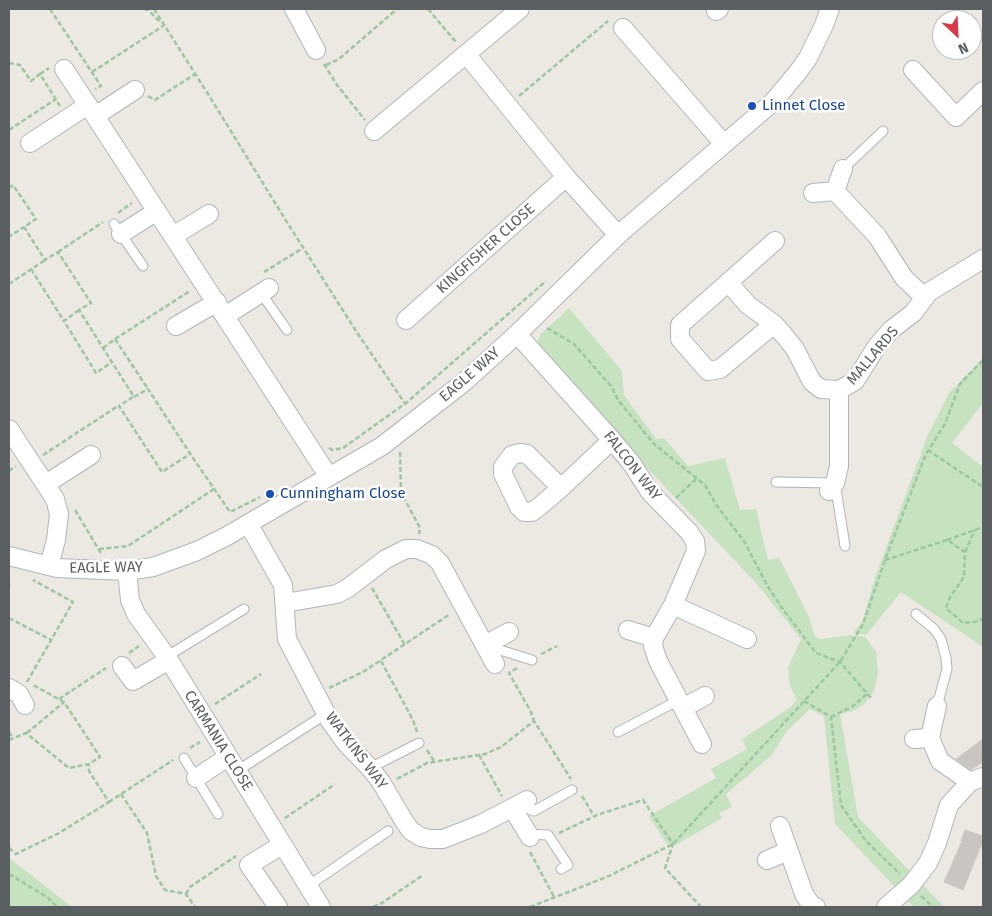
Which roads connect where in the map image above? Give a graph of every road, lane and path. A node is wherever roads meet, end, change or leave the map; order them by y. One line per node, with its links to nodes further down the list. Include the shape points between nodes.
1 (50, 9): 17 (path)
2 (144, 9): 10 (path)
3 (154, 9): 10 (path)
4 (294, 9): 11 (street)
5 (397, 9): 14 (path, via 339,59)
6 (428, 9): 12 (path)
7 (520, 9): 12 (street)
8 (830, 9): 28 (street, EAGLE WAY, via 816,44 798,72 773,102)
9 (618, 23): 22 (path); 28 (street)
10 (164, 25): 17 (path); 18 (path)
11 (316, 50): 14 (path)
12 (466, 54): 22 (street); 25 (street)
13 (9, 63): 21 (path, via 20,65 31,81 40,74)
14 (325, 65): 25 (path)
15 (64, 70): 23 (street)
16 (913, 70): 20 (street, via 956,117)
17 (92, 72): 23 (path, via 101,86)
18 (195, 74): 19 (path, via 155,100); 71 (path, via 284,219)
19 (135, 90): 23 (street)
20 (983, 91)
21 (56, 99): 23 (path, via 64,111 73,105); 24 (path)
22 (508, 105): 30 (street)
23 (86, 108): 27 (street); 35 (street)
24 (9, 130)
25 (374, 131)
26 (883, 131): 29 (lane)
27 (30, 143)
28 (724, 144): 41 (street, EAGLE WAY)
29 (843, 169): 32 (street)
30 (566, 177): 41 (street); 57 (street, KINGFISHER CLOSE)
31 (9, 188): 39 (path, via 14,185 36,219)
32 (835, 191): 33 (street); 53 (street, via 877,236 904,278)
33 (813, 193)
34 (137, 200): 38 (path)
35 (156, 211): 38 (street); 42 (street)
36 (209, 214): 42 (street)
37 (103, 222): 44 (path)
38 (115, 225): 47 (lane)
39 (24, 227): 40 (path); 46 (path)
40 (9, 234)
41 (618, 235): 61 (street, EAGLE WAY)
42 (173, 236): 49 (street)
43 (775, 240): 50 (street)
44 (58, 252): 46 (path); 55 (path, via 91,303)
45 (983, 259): 53 (street, MALLARDS)
46 (45, 260): 48 (path)
47 (144, 266)
48 (31, 269): 51 (path); 56 (path)
49 (204, 282): 54 (street); 63 (path)
50 (728, 282): 58 (street, MALLARDS, via 748,305); 58 (street, via 680,325 680,339 708,371 720,369)
51 (9, 284)
52 (265, 290): 54 (street); 60 (lane)
53 (924, 297): 68 (street, MALLARDS, via 877,346 855,381)
54 (221, 309): 59 (street); 79 (street)
55 (79, 310): 56 (path); 64 (path)
56 (64, 320): 66 (path, via 96,373)
57 (406, 320)
58 (774, 324): 68 (street, MALLARDS, via 795,349 812,382 821,389)
59 (176, 326)
60 (287, 330)
61 (517, 334): 71 (street, EAGLE WAY); 74 (street, FALCON WAY)
62 (541, 334): 80 (path, via 548,328 574,344 654,444)
63 (115, 339): 64 (path); 67 (path)
64 (103, 348): 66 (path)
65 (983, 360): 75 (path, via 960,384 946,424)
66 (112, 362): 69 (path)
67 (148, 388): 69 (path); 76 (path)
68 (839, 390): 83 (street, via 839,466)
69 (134, 397): 70 (path)
70 (119, 406): 76 (path, via 162,472); 78 (path)
71 (417, 420): 73 (street, EAGLE WAY)
72 (9, 429): 78 (street)
73 (400, 433): 79 (street, EAGLE WAY); 96 (path, via 401,492 420,528)
74 (612, 440): 85 (street); 88 (street, FALCON WAY)
75 (928, 450): 84 (path); 99 (path)
76 (190, 454): 86 (path)
77 (90, 455): 82 (street)
78 (32, 462): 82 (street)
79 (329, 477): 89 (street, EAGLE WAY)
80 (697, 478): 88 (path); 124 (path, via 744,541 772,592 816,653)
81 (776, 482): 83 (lane)
82 (46, 484): 100 (street, via 59,514)
83 (832, 487): 94 (lane)
84 (983, 487)
85 (561, 488)
86 (214, 489): 89 (path, via 230,512 260,496); 95 (path, via 128,546)
87 (74, 508): 95 (path)
88 (666, 509): 108 (street, FALCON WAY, via 689,532 695,541 696,551)
89 (269, 513): 90 (street, EAGLE WAY)
90 (249, 525): 101 (street, EAGLE WAY, via 197,552 152,567); 106 (street, WATKINS WAY, via 283,585)
91 (983, 526): 92 (path)
92 (975, 530): 93 (path); 97 (path)
93 (947, 540): 97 (path); 99 (path)
94 (845, 546)
95 (99, 549): 101 (path)
96 (417, 549): 102 (street, via 397,553); 107 (street, via 432,555 440,563)
97 (965, 552): 112 (path, via 964,577 946,608 963,623)
98 (9, 556): 100 (street, EAGLE WAY)
99 (885, 560): 124 (path, via 863,624)
100 (50, 566): 101 (street, EAGLE WAY)
101 (119, 571): 121 (street, CARMANIA CLOSE, via 136,614)
102 (363, 576): 106 (street, via 337,594); 118 (path)
103 (27, 577): 117 (path, via 73,602)
104 (9, 584): 105 (path)
105 (9, 587)
106 (285, 603): 129 (street, WATKINS WAY, via 287,639)
107 (463, 605): 118 (path); 119 (street)
108 (673, 605): 115 (street, FALCON WAY); 116 (street)
109 (244, 609): 121 (lane)
110 (916, 614): 136 (lane, via 941,639 946,658 947,669)
111 (9, 618): 117 (path)
112 (983, 619)
113 (628, 630): 115 (street)
114 (509, 632): 119 (street)
115 (654, 638): 135 (street, via 658,661)
116 (747, 639)
117 (51, 640): 128 (path)
118 (405, 645): 123 (path)
119 (485, 645): 122 (lane); 125 (street)
120 (557, 646): 122 (path)
121 (167, 659): 126 (street, via 133,681); 137 (street, CARMANIA CLOSE)
122 (532, 660): 140 (path, via 509,673)
123 (381, 661): 129 (path); 147 (path, via 413,720)
124 (840, 662): 130 (path); 133 (path)
125 (495, 664)
126 (122, 666)
127 (261, 674): 137 (path)
128 (20, 692): 134 (path)
129 (316, 694): 156 (street, WATKINS WAY, via 330,721)
130 (868, 694): 132 (path); 138 (path, via 854,706)
131 (705, 696): 135 (street)
132 (871, 698)
133 (804, 701): 138 (path); 174 (path)
134 (64, 702): 143 (path); 154 (path, via 100,757)
135 (681, 704): 142 (lane); 148 (street)
136 (937, 706): 159 (street, via 922,739 940,761)
137 (201, 713): 144 (street, CARMANIA CLOSE)
138 (831, 717): 183 (path, via 842,805 866,841)
139 (318, 719): 155 (lane)
140 (534, 721): 150 (path, via 501,747); 158 (path)
141 (9, 732): 145 (path)
142 (618, 732)
143 (26, 733): 145 (path); 154 (path, via 69,768)
144 (213, 733): 149 (path); 155 (street, CARMANIA CLOSE)
145 (13, 738): 146 (path)
146 (9, 740)
147 (421, 743): 153 (path); 156 (lane)
148 (702, 744)
149 (189, 749)
150 (479, 755): 153 (path); 166 (path)
151 (184, 758): 157 (lane)
152 (174, 759): 163 (path)
153 (434, 761): 161 (path)
154 (89, 764): 165 (path, via 89,771)
155 (232, 764): 157 (street); 170 (street, CARMANIA CLOSE)
156 (370, 768): 161 (street, WATKINS WAY)
157 (196, 778): 167 (lane)
158 (571, 779)
159 (977, 780): 183 (street, via 949,805 928,863)
160 (335, 784): 170 (path)
161 (384, 786): 166 (street, WATKINS WAY, via 411,831 430,839 456,834)
162 (572, 790): 166 (lane, via 534,811)
163 (121, 794): 165 (path); 185 (path, via 147,833 156,876 165,890)
164 (581, 795): 168 (path)
165 (109, 802): 176 (path, via 59,833 16,854)
166 (517, 806): 172 (street)
167 (218, 814)
168 (594, 816): 173 (path); 174 (path, via 643,800)
169 (780, 826): 178 (street)
170 (272, 827): 175 (street, CARMANIA CLOSE)
171 (388, 832): 184 (lane)
172 (529, 835): 173 (lane, via 548,835); 186 (path, via 526,844)
173 (550, 839): 180 (lane, via 568,865)
174 (673, 844): 186 (path, via 609,876); 194 (path, via 665,868)
175 (282, 845): 184 (street, CARMANIA CLOSE); 190 (street, via 249,866)
176 (9, 848)
177 (243, 851): 185 (path, via 190,887)
178 (788, 851): 179 (street); 195 (street, via 804,894)
179 (767, 860)
180 (561, 869)
181 (9, 874): 188 (path, via 47,897)
182 (424, 875): 187 (path)
183 (911, 885): 196 (street); 197 (path)
184 (308, 886): 191 (street, CARMANIA CLOSE)
185 (186, 894): 189 (path)
186 (554, 897): 193 (path)
187 (381, 906): 192 (path)
188 (57, 907)
189 (195, 907)
190 (278, 907)
191 (321, 907)
192 (373, 907)
193 (530, 907)
194 (701, 907)
195 (816, 907)
196 (886, 907)
197 (933, 907)

